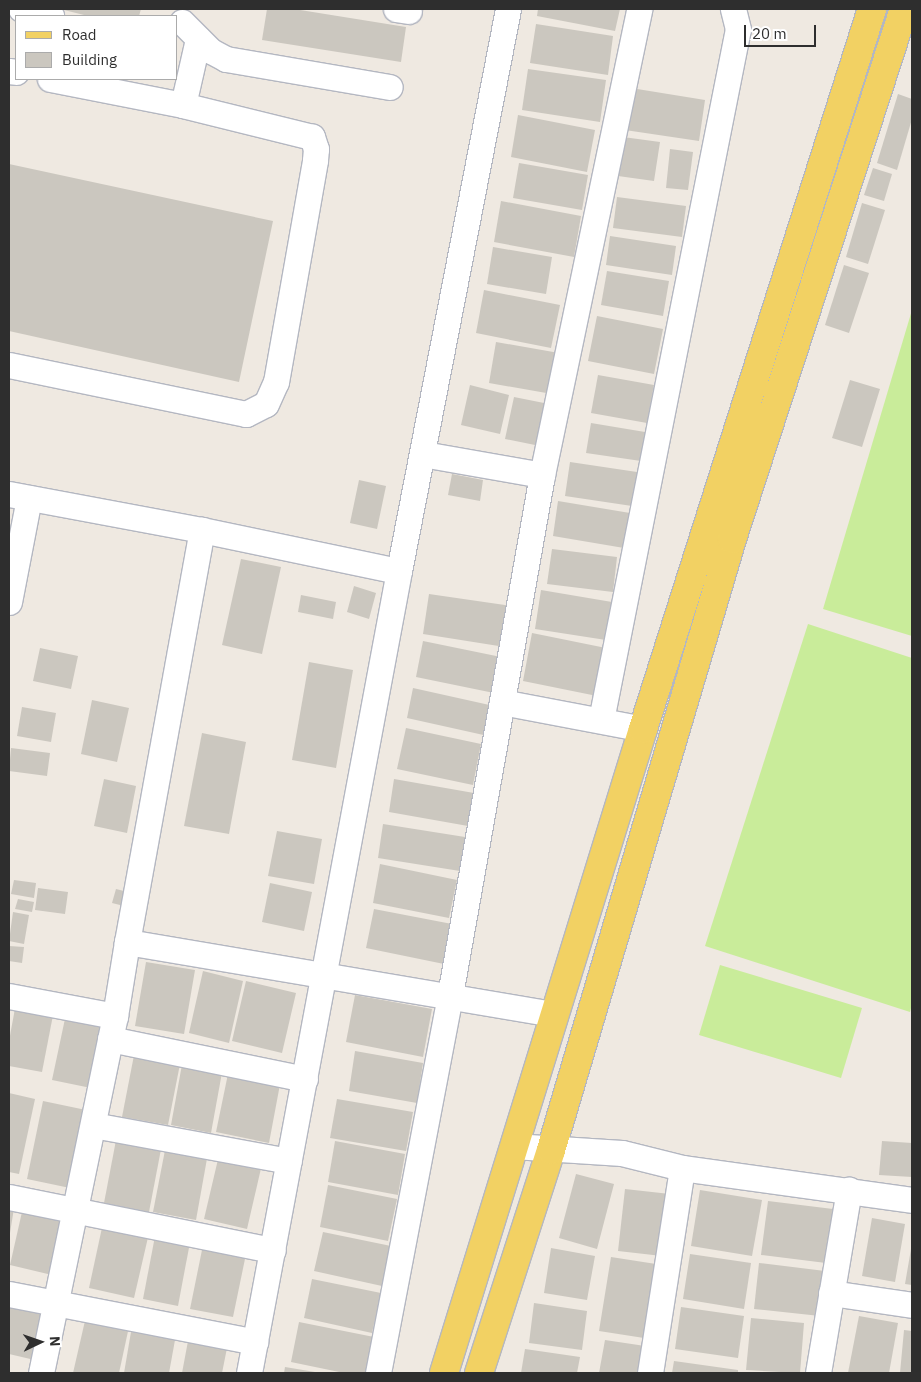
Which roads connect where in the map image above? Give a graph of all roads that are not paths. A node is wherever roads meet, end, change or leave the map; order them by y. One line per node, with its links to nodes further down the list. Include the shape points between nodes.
1 (508, 9): 11 (street)
2 (639, 9): 12 (street)
3 (733, 9): 18 (street, via 738,29)
4 (872, 9): 19 (main road)
5 (904, 9): 29 (main road, via 732,539)
6 (188, 24): 8 (street, via 210,51 226,59); 9 (street)
7 (55, 80): 9 (street)
8 (390, 87)
9 (183, 105): 10 (street, via 312,137 316,149 276,382 266,404 246,414)
10 (9, 365)
11 (423, 454): 12 (street); 15 (street)
12 (542, 474): 17 (street)
13 (19, 496): 14 (street); 16 (street)
14 (202, 530): 15 (street); 20 (street)
15 (399, 571): 21 (street)
16 (9, 602)
17 (502, 702): 18 (street); 23 (street)
18 (600, 720): 19 (street)
19 (643, 729): 24 (main road)
20 (127, 942): 21 (street); 25 (street)
21 (324, 975): 23 (street); 26 (street)
22 (9, 996): 25 (street)
23 (450, 996): 24 (street); 44 (street)
24 (554, 1014): 28 (main road)
25 (112, 1028): 26 (street); 27 (street)
26 (305, 1079): 30 (street)
27 (92, 1125): 30 (street); 35 (street)
28 (513, 1146): 29 (street); 45 (main road)
29 (551, 1150): 31 (street, via 622,1153); 46 (main road)
30 (290, 1161): 36 (street)
31 (682, 1168): 32 (street); 47 (street)
32 (849, 1190): 34 (street); 37 (street)
33 (9, 1197): 35 (street)
34 (912, 1200)
35 (75, 1210): 36 (street); 39 (street)
36 (272, 1250): 41 (street)
37 (831, 1293): 40 (street); 48 (street)
38 (9, 1294): 39 (street)
39 (55, 1302): 41 (street); 42 (street)
40 (912, 1305)
41 (255, 1342): 43 (street)
42 (41, 1373)
43 (249, 1373)
44 (378, 1373)
45 (444, 1373)
46 (479, 1373)
47 (650, 1373)
48 (818, 1373)

